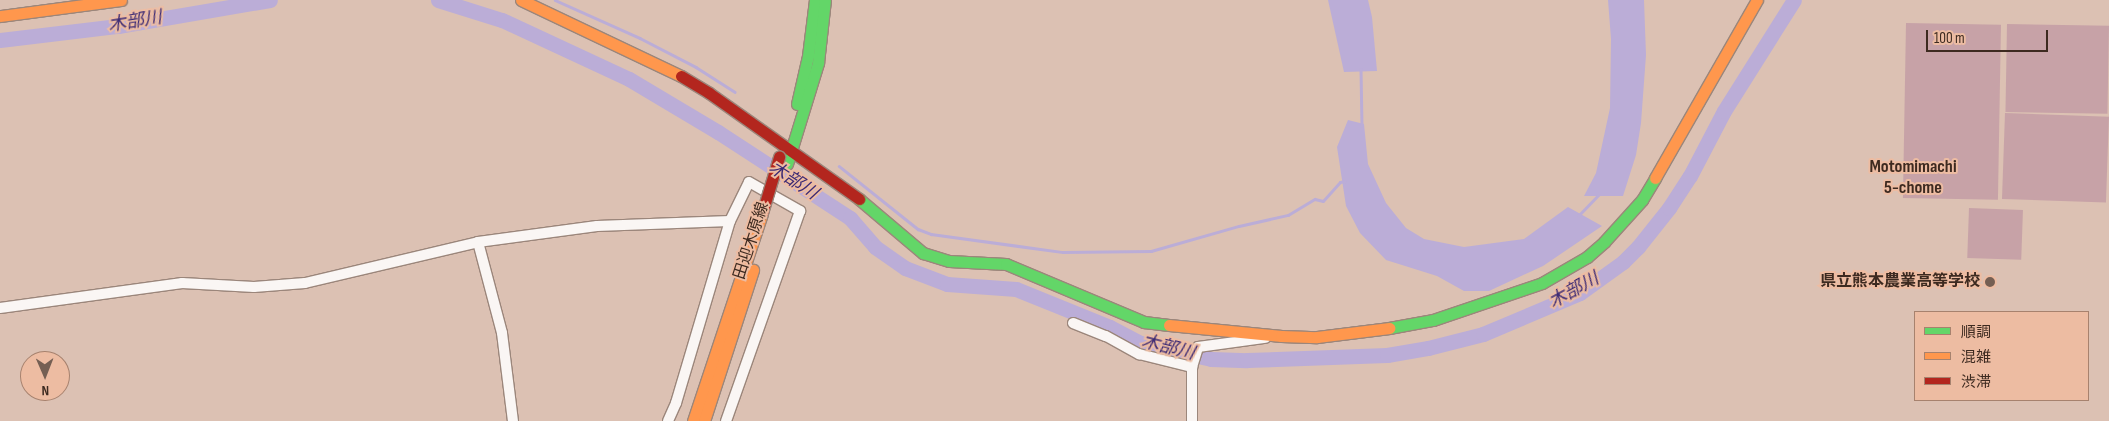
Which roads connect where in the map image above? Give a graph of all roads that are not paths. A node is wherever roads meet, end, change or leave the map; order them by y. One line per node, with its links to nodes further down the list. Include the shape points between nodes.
1 (121, 0): 6 (street)
2 (521, 0): 7 (street, via 669,69)
3 (815, 0): 7 (street, 田迎木原線)
4 (825, 0): 7 (street, 田迎木原線, via 818,63)
5 (1757, 0): 13 (street, via 1642,200 1586,257 1542,283 1433,320 1341,335)
6 (0, 16)
7 (787, 147): 8 (street, 田迎木原線, bridge); 13 (street, via 846,188 923,253 949,261 1006,264 1144,322)
8 (766, 214): 17 (street, 田迎木原線); 18 (street, 田迎木原線)
9 (730, 221): 10 (street, via 598,226); 16 (street); 19 (street, via 749,182 800,211)
10 (478, 242): 11 (street, via 305,283 254,287 182,283); 15 (street, via 502,332)
11 (0, 308)
12 (1073, 323): 14 (street, via 1139,354)
13 (1281, 336): 14 (street, via 1198,347)
14 (1193, 364): 20 (street)
15 (513, 421)
16 (668, 421)
17 (692, 421)
18 (704, 421)
19 (726, 421)
20 (1192, 421)

